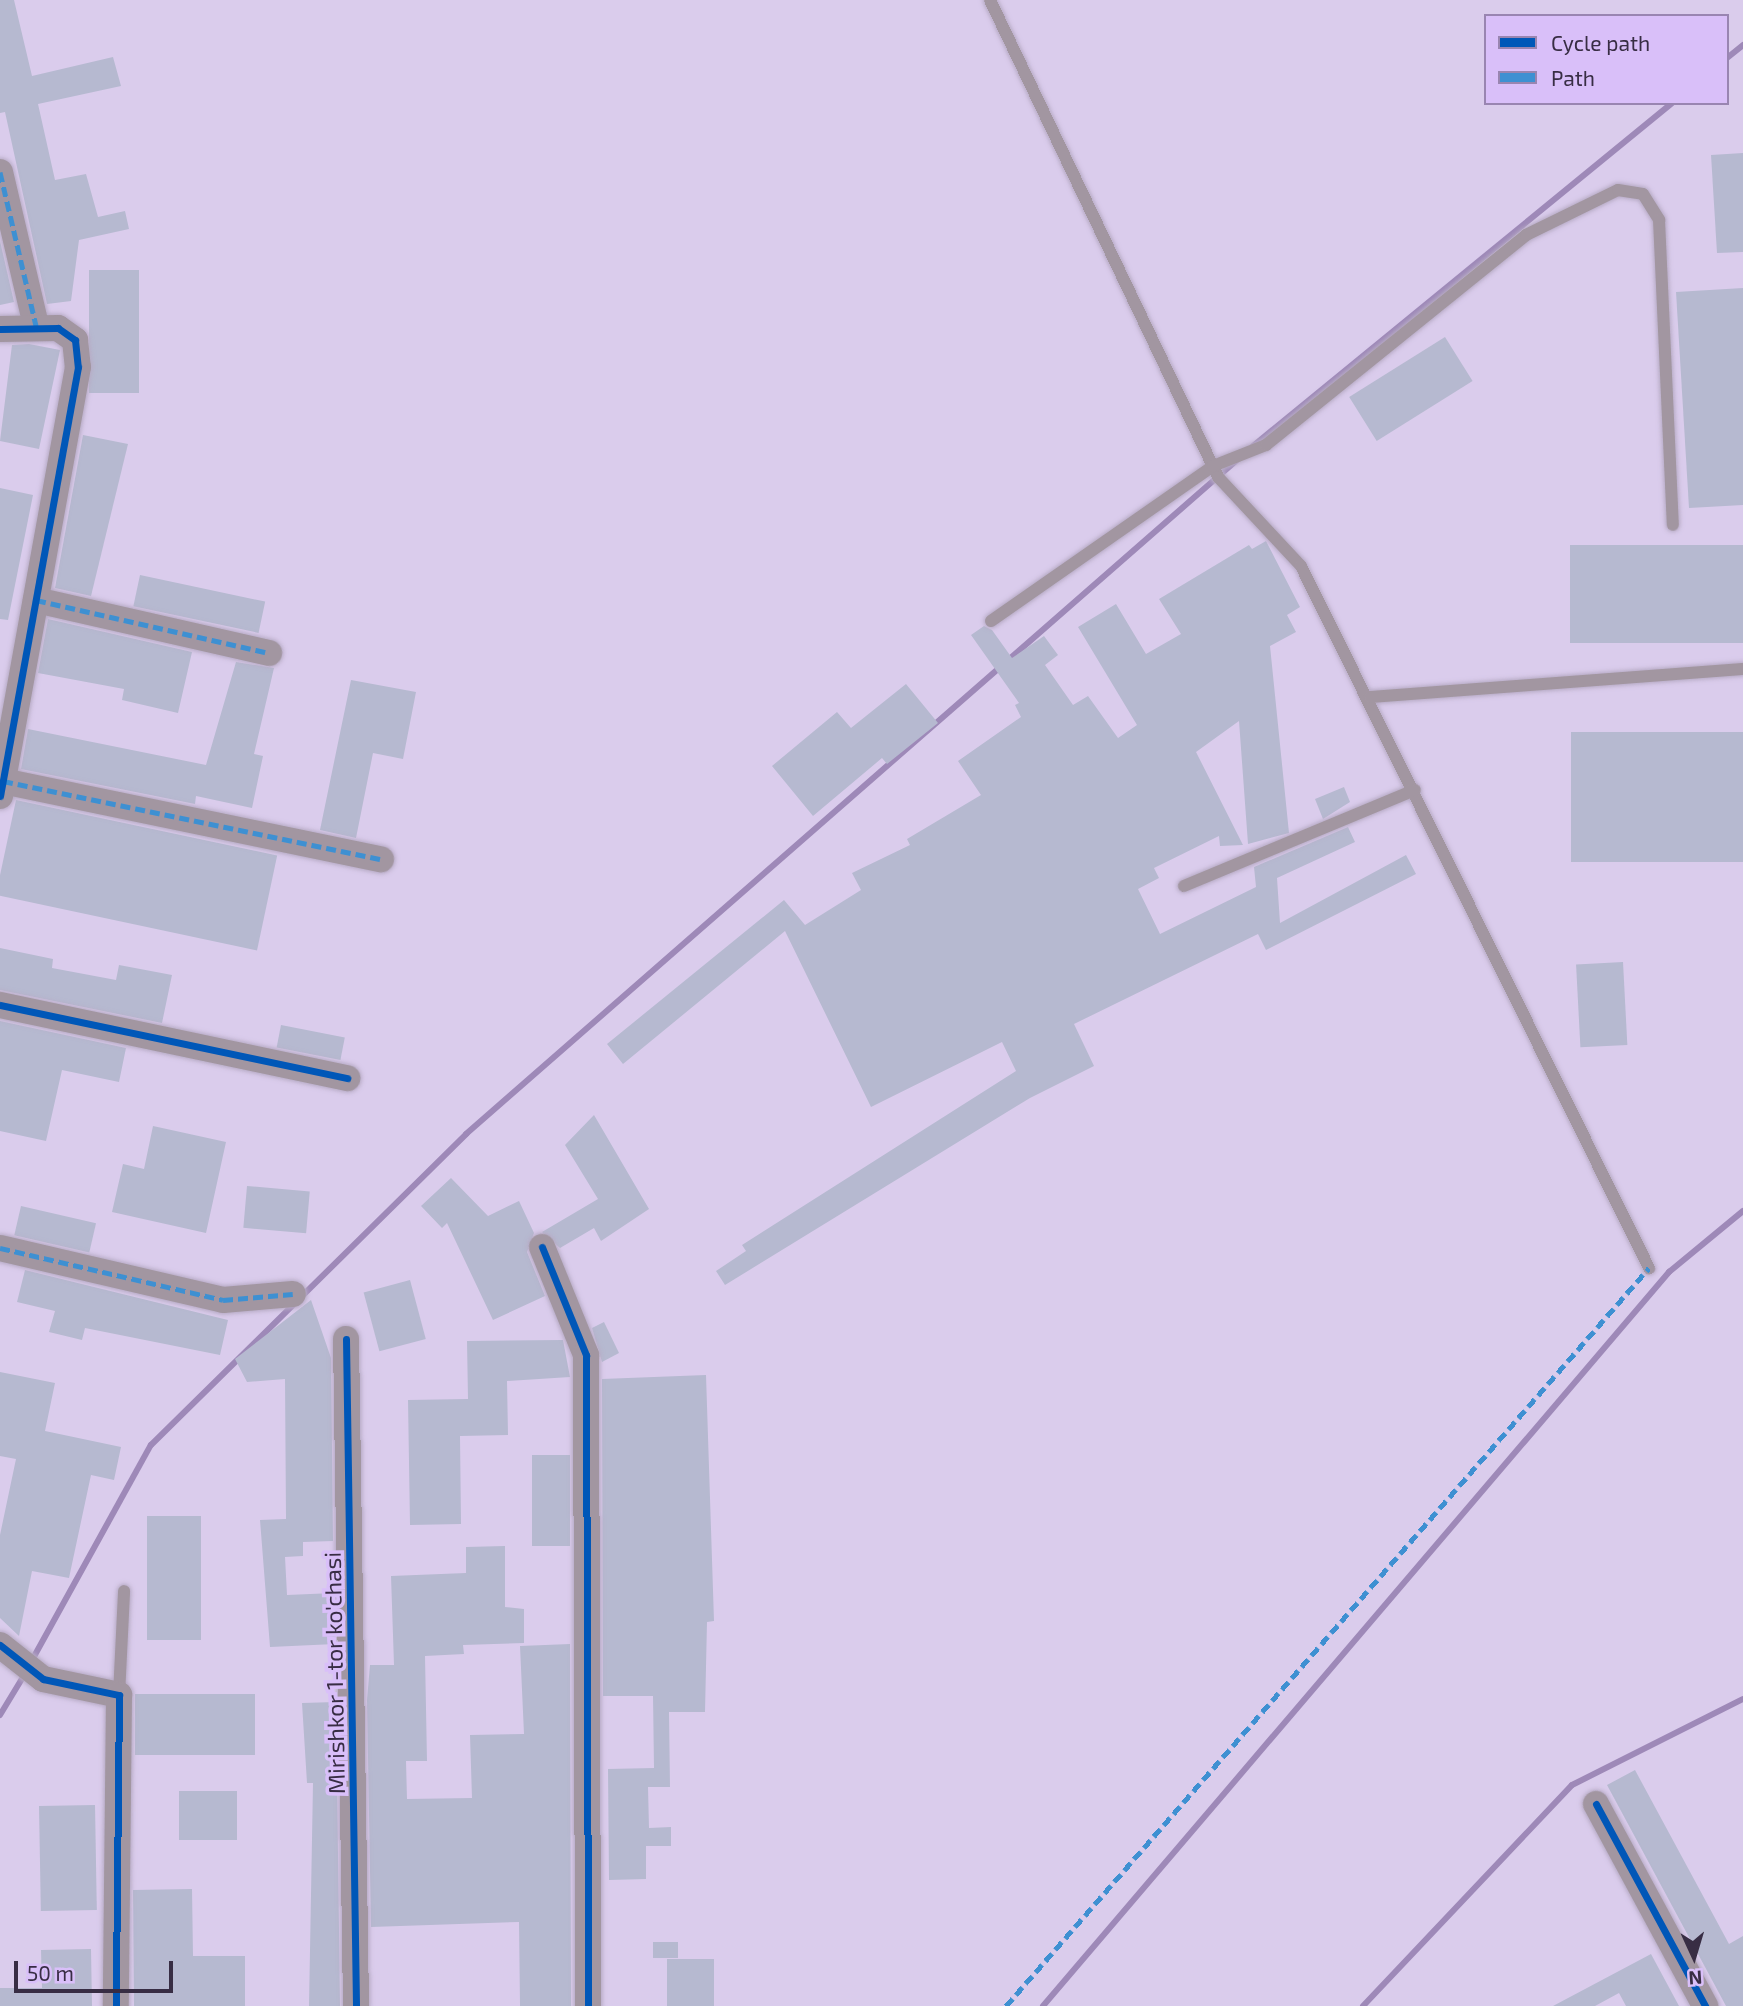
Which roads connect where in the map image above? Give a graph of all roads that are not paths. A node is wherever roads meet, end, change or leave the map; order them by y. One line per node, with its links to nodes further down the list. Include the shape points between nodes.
1 (990, 0): 5 (lane)
2 (0, 172): 3 (street)
3 (36, 326): 4 (street); 7 (street, via 58,328 75,340 78,367)
4 (0, 329)
5 (1213, 466): 6 (lane, via 1266,445 1526,235 1618,190 1643,194 1659,220); 8 (lane); 11 (lane, via 1301,566)
6 (1672, 524)
7 (36, 600): 9 (street); 12 (street)
8 (991, 621)
9 (270, 653)
10 (1743, 669): 11 (lane)
11 (1370, 697): 13 (lane)
12 (2, 788): 14 (street)
13 (1415, 790): 15 (lane); 20 (lane)
14 (381, 859)
15 (1184, 886)
16 (0, 1005): 17 (street)
17 (348, 1079)
18 (541, 1247): 29 (street, via 586,1355)
19 (0, 1248): 21 (street, via 223,1300)
20 (1649, 1268)
21 (293, 1294)
22 (346, 1339): 28 (street, Mirishkor 1-tor ko'chasi)
23 (124, 1591): 25 (lane)
24 (0, 1645): 25 (street, via 43,1679)
25 (118, 1695): 27 (street)
26 (1596, 1804): 30 (street)
27 (116, 2006)
28 (356, 2006)
29 (588, 2006)
30 (1705, 2006)

